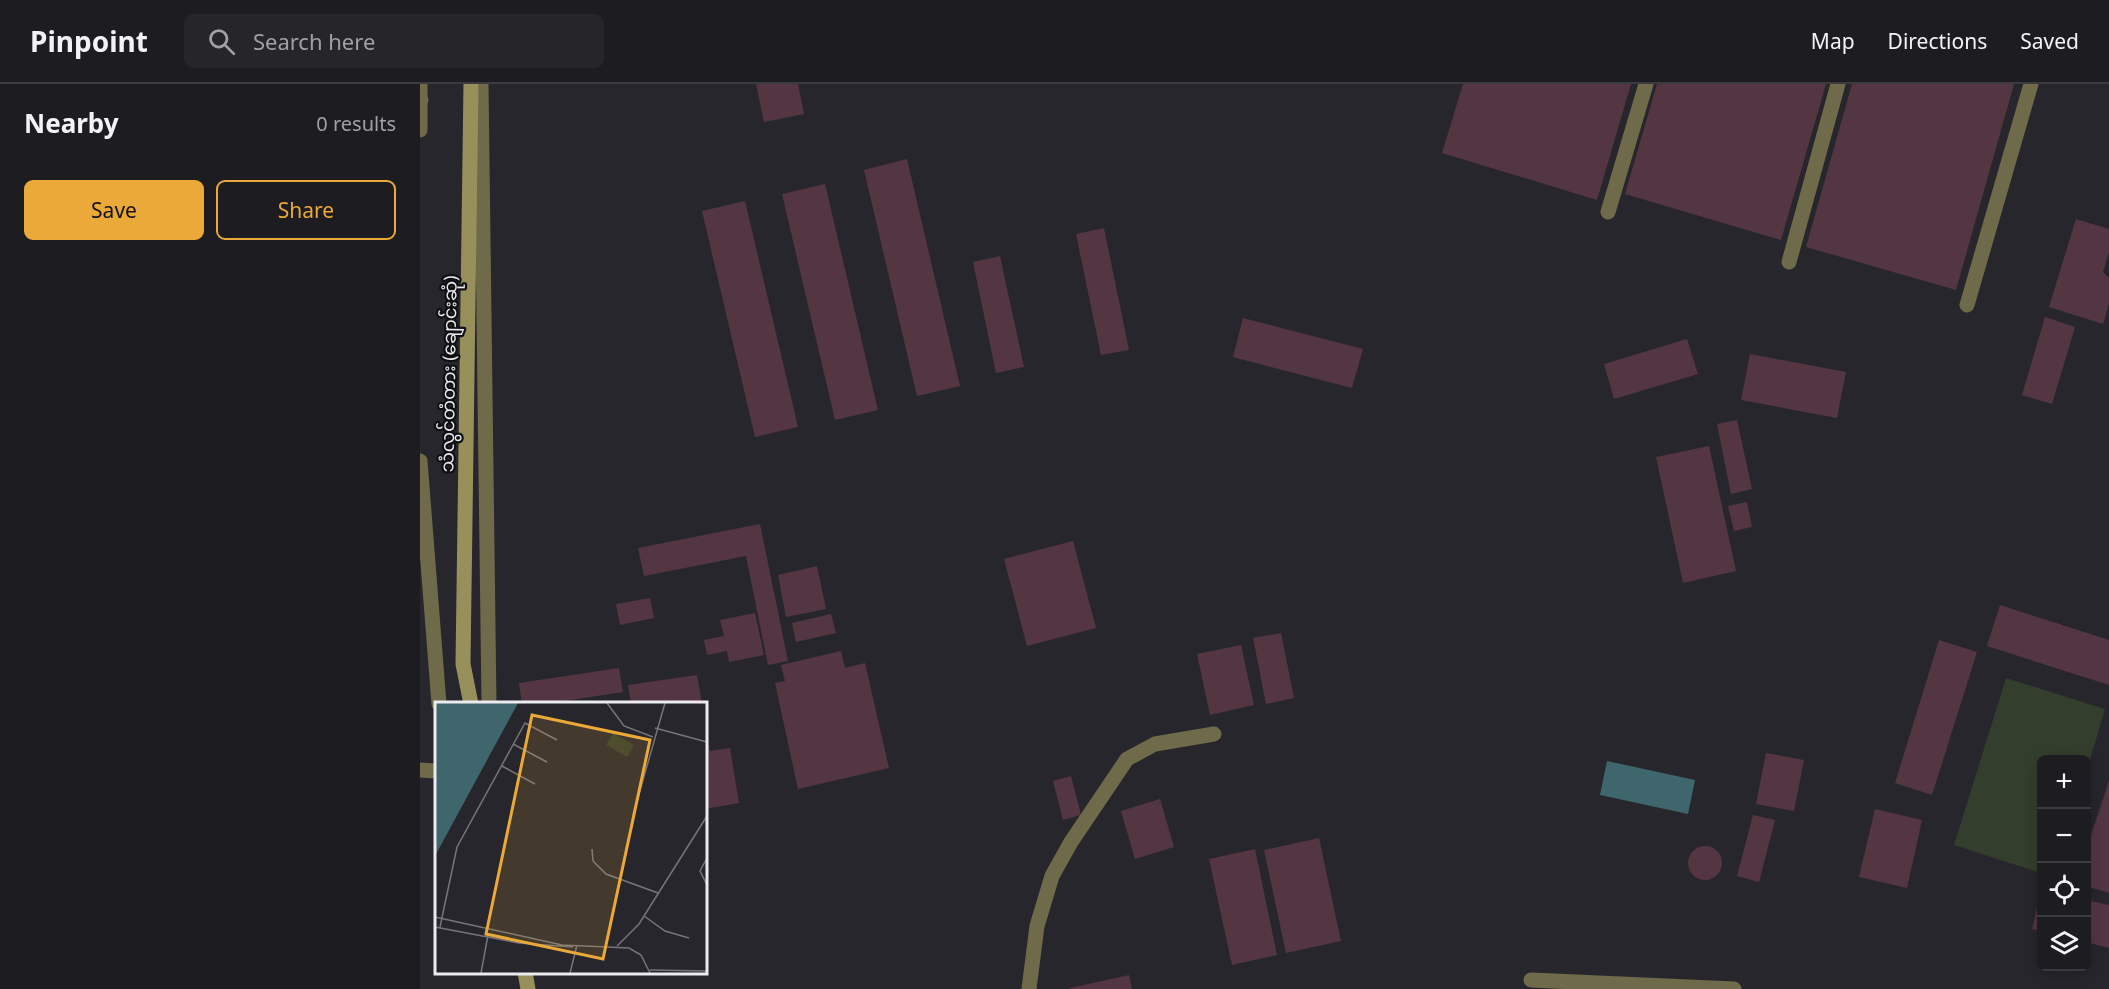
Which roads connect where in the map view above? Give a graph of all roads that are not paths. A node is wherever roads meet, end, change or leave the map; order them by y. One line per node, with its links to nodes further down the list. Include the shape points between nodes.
1 (471, 84): 13 (main road, သံလွင်တံတား (ချောင်းဆုံ), via 463,664)
2 (482, 84): 14 (lane)
3 (1646, 84): 8 (lane)
4 (1838, 84): 9 (lane)
5 (2031, 84): 10 (lane)
6 (420, 94): 7 (lane)
7 (420, 130)
8 (1608, 212)
9 (1789, 262)
10 (1967, 304)
11 (420, 461): 12 (lane)
12 (439, 702)
13 (471, 702)
14 (489, 702)
15 (1214, 734): 21 (lane, via 1155,744 1127,759 1052,876 1037,926)
16 (420, 770): 17 (lane)
17 (435, 771)
18 (525, 974): 20 (main road)
19 (1532, 980): 22 (lane)
20 (528, 989)
21 (1029, 989)
22 (1734, 989)

